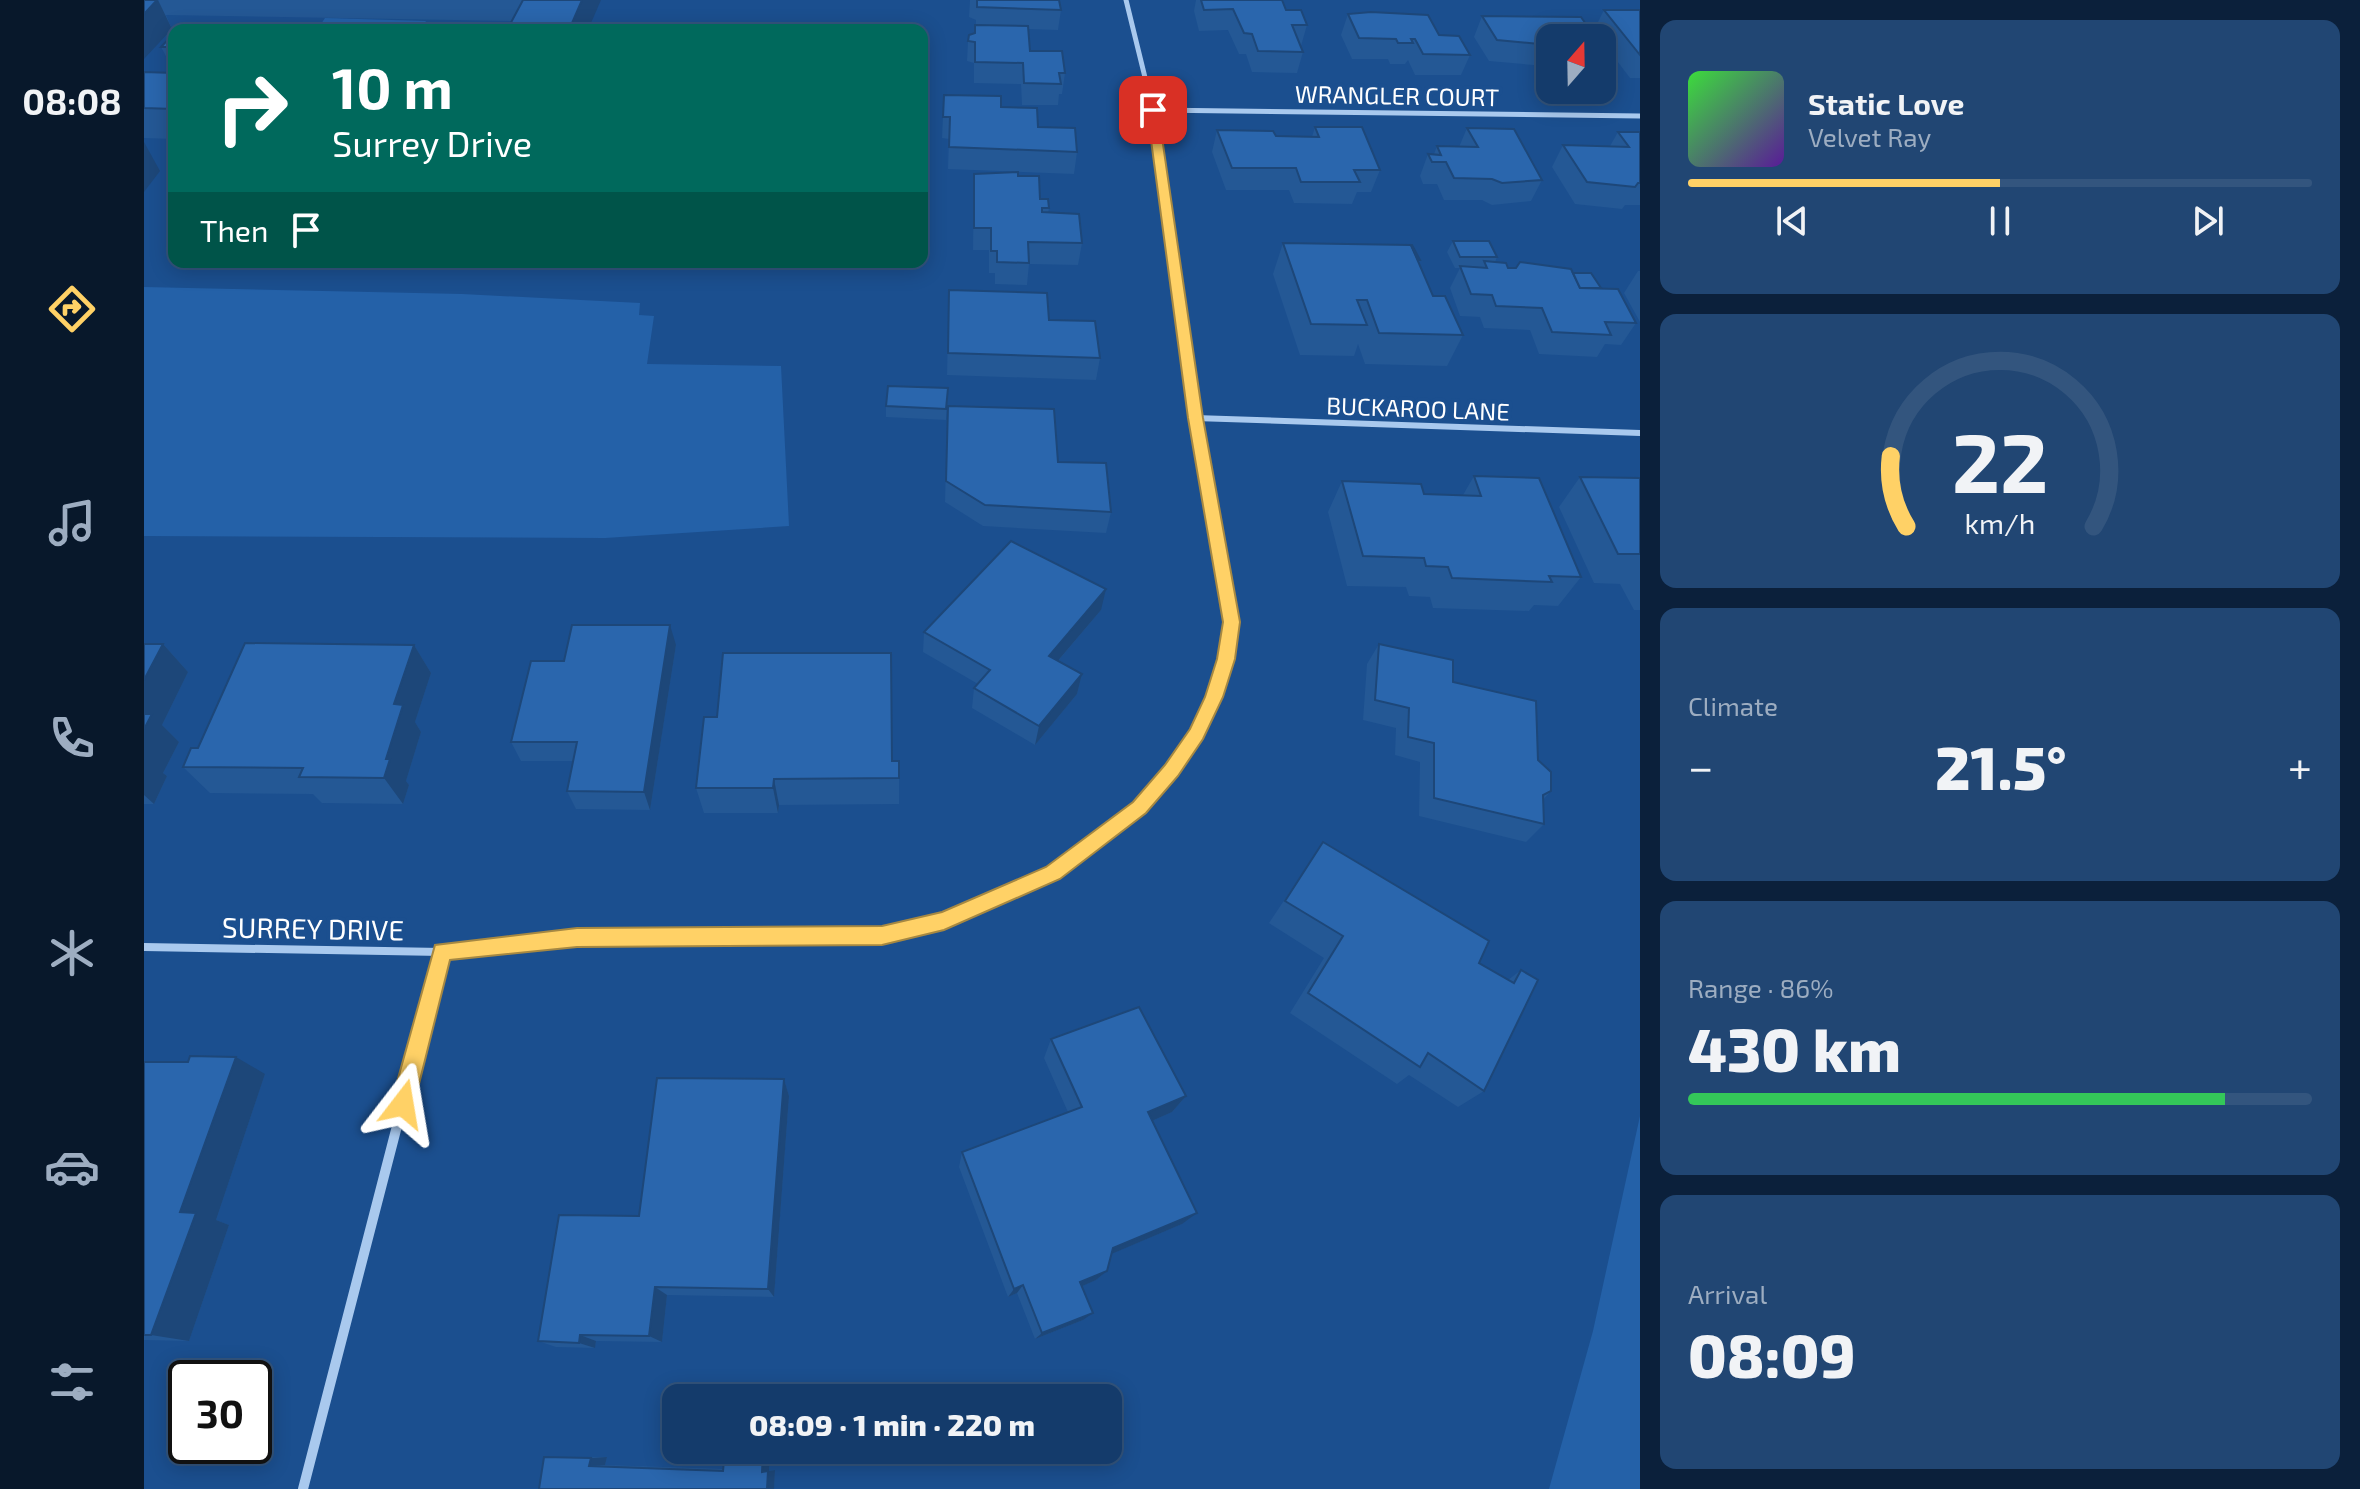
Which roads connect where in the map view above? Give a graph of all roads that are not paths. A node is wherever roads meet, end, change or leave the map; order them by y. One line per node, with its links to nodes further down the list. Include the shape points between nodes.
1 (1126, 0): 2 (street, SURREY DRIVE)
2 (1153, 110): 3 (street, WRANGLER COURT); 4 (street, SURREY DRIVE)
3 (1640, 116)
4 (1195, 418): 5 (street, BUCKAROO LANE); 7 (street, SURREY DRIVE, via 1231,622 1226,659 1214,697 1180,758 1140,807 1099,841 1053,873 1000,898 944,921 882,936 577,938)
5 (1640, 433)
6 (144, 947): 7 (street, SURREY DRIVE)
7 (442, 952): 8 (street)
8 (303, 1489)

